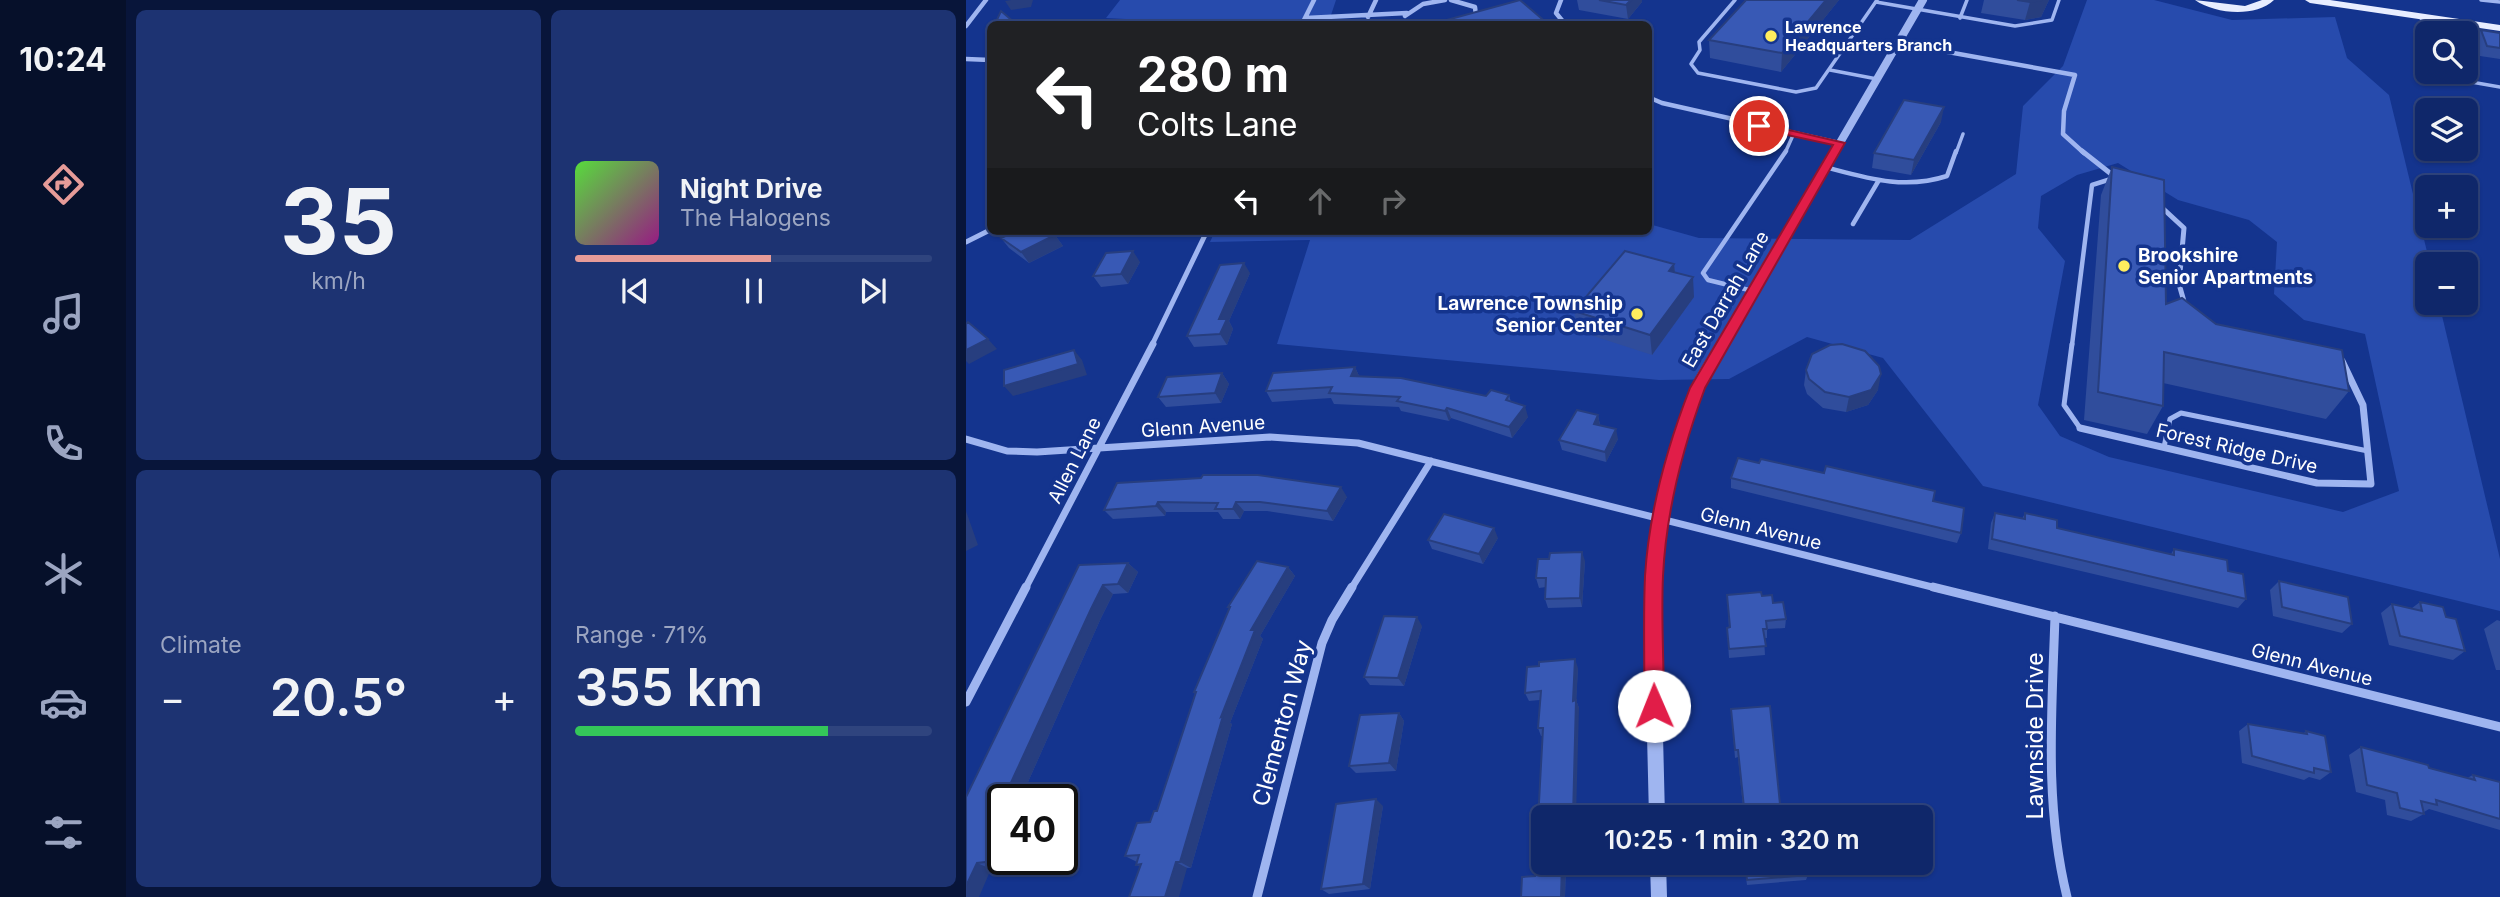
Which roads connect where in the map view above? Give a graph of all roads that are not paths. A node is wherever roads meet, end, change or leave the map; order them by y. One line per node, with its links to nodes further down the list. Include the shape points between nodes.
1 (986, 0): 31 (street)
2 (1314, 0): 21 (street)
3 (1376, 0): 19 (street)
4 (1445, 0): 18 (street)
5 (1451, 0): 26 (street, via 1475,7 1476,16)
6 (1561, 0): 27 (street, via 1556,13)
7 (1735, 0): 39 (lane, via 1699,42 1700,50 1691,64 1698,73 1796,92 1816,88)
8 (1967, 0): 22 (lane)
9 (2059, 0): 22 (lane, via 2052,20 2039,24 2015,26)
10 (2200, 0): 11 (main road, via 2242,8)
11 (2269, 0)
12 (2310, 0): 20 (main road)
13 (2362, 0): 30 (main road)
14 (2481, 0): 16 (lane)
15 (1877, 1): 17 (lane); 39 (lane)
16 (2500, 2)
17 (1920, 5): 22 (lane); 36 (street, East Darrah Lane)
18 (1407, 13): 19 (street); 25 (street)
19 (1369, 14): 21 (street); 24 (street)
20 (2421, 16): 28 (lane); 29 (main road)
21 (1306, 18): 23 (street)
22 (1959, 18)
23 (1304, 21)
24 (1367, 21)
25 (1406, 21)
26 (1470, 21)
27 (1563, 21)
28 (2422, 21)
29 (2436, 21)
30 (2500, 21)
31 (966, 26)
32 (2478, 28): 33 (main road)
33 (2500, 28)
34 (2478, 36): 35 (lane)
35 (2488, 37)
36 (1898, 43): 40 (street, East Darrah Lane); 48 (street, via 2074,75 2063,134)
37 (966, 59): 38 (street)
38 (987, 60)
39 (1830, 71): 40 (lane)
40 (1877, 79): 46 (street, East Darrah Lane)
41 (2478, 83): 42 (lane)
42 (2500, 87)
43 (1652, 99): 44 (street)
44 (1794, 134): 46 (street); 56 (lane)
45 (1963, 134): 49 (lane, via 1947,176 1902,186)
46 (1839, 143): 47 (street, East Darrah Lane)
47 (1825, 167): 49 (lane); 57 (street, East Darrah Lane)
48 (2116, 177): 50 (street); 60 (lane, via 2092,185 2064,405)
49 (1879, 180): 52 (lane)
50 (2128, 185)
51 (2151, 200): 58 (street, via 2184,228 2179,284)
52 (1853, 224)
53 (987, 232): 55 (street)
54 (1205, 235): 63 (street, Allen Lane)
55 (966, 242)
56 (1703, 272): 57 (lane, via 1708,280)
57 (1754, 291): 66 (street, East Darrah Lane, via 1697,388 1671,468)
58 (2188, 315)
59 (2340, 357): 64 (street, Forest Ridge Drive, via 2363,405)
60 (2080, 428): 62 (street, Forest Ridge Drive)
61 (966, 439): 63 (street, Glenn Avenue, via 1007,451)
62 (2164, 447): 64 (lane, via 2170,419 2181,413); 64 (street, Forest Ridge Drive, via 2317,483 2371,484)
63 (1098, 448): 65 (street, Glenn Avenue, via 1318,438); 68 (street, Allen Lane)
64 (2368, 451)
65 (1431, 461): 66 (street, Glenn Avenue); 72 (street, Clementon Way, via 1322,643)
66 (1661, 520): 67 (street, Glenn Avenue); 70 (street, East Darrah Lane, via 1652,622)
67 (2055, 617): 69 (street, Glenn Avenue); 74 (street, Lawnside Drive, via 2053,827)
68 (966, 702)
69 (2500, 727)
70 (1657, 805)
71 (1658, 875): 73 (street)
72 (1257, 897)
73 (1659, 897)
74 (2067, 897)

